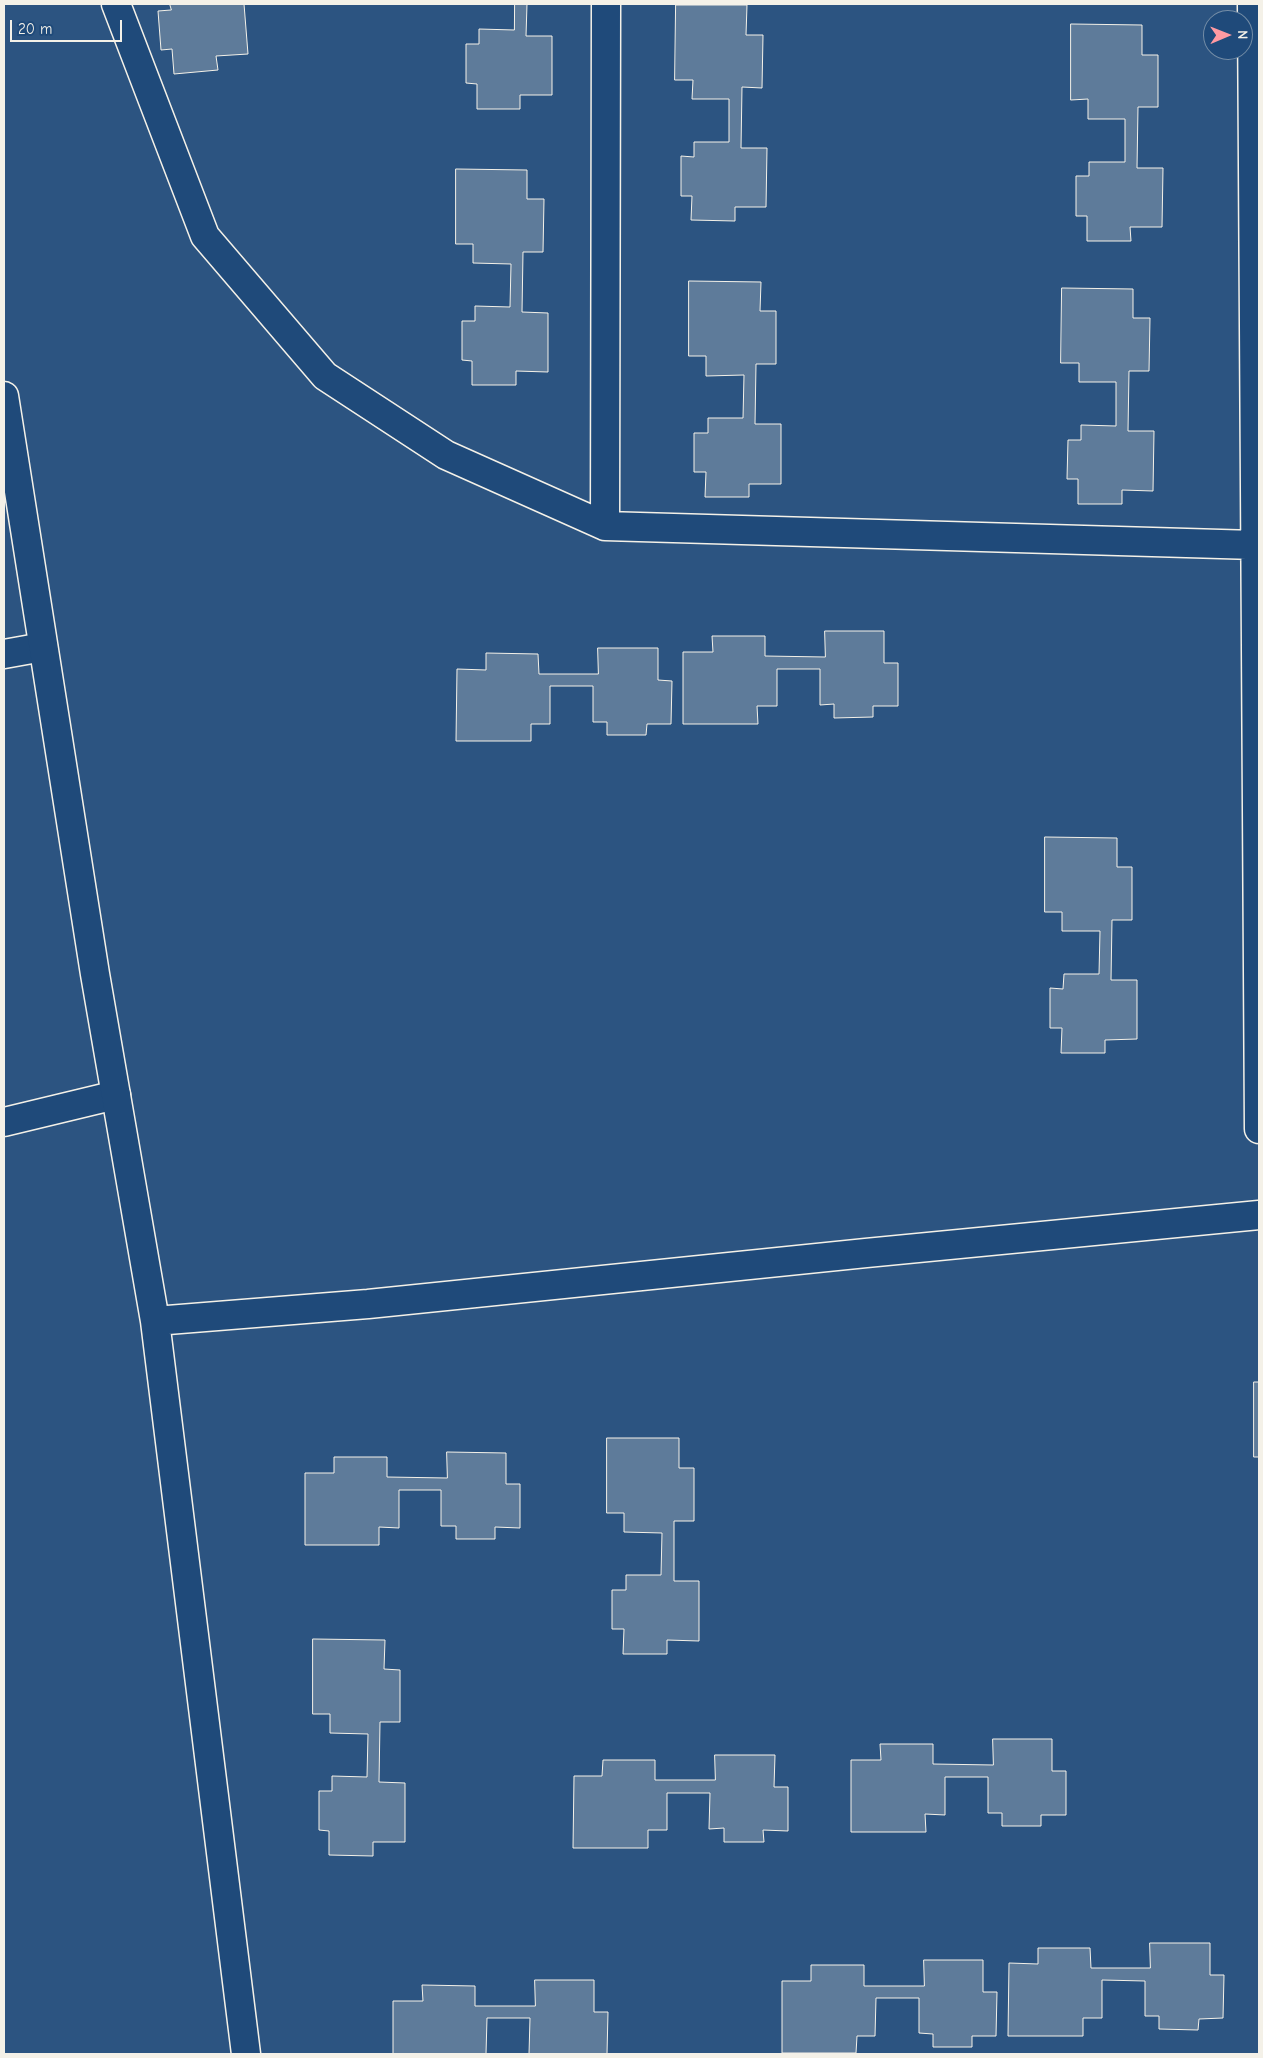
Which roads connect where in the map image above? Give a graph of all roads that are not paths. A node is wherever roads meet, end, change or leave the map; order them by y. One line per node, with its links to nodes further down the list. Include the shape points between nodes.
1 (116, 4): 6 (street, via 205,236 325,376 446,455)
2 (606, 4): 6 (street)
3 (1252, 4): 4 (street)
4 (1257, 328): 7 (street)
5 (4, 396): 8 (street)
6 (605, 526): 7 (street)
7 (1255, 545): 12 (street)
8 (43, 647): 9 (street); 10 (street)
9 (4, 654)
10 (116, 1095): 11 (street); 14 (street)
11 (4, 1122)
12 (1259, 1129)
13 (1259, 1214): 14 (street, via 368,1304)
14 (155, 1321): 15 (street)
15 (246, 2054)

